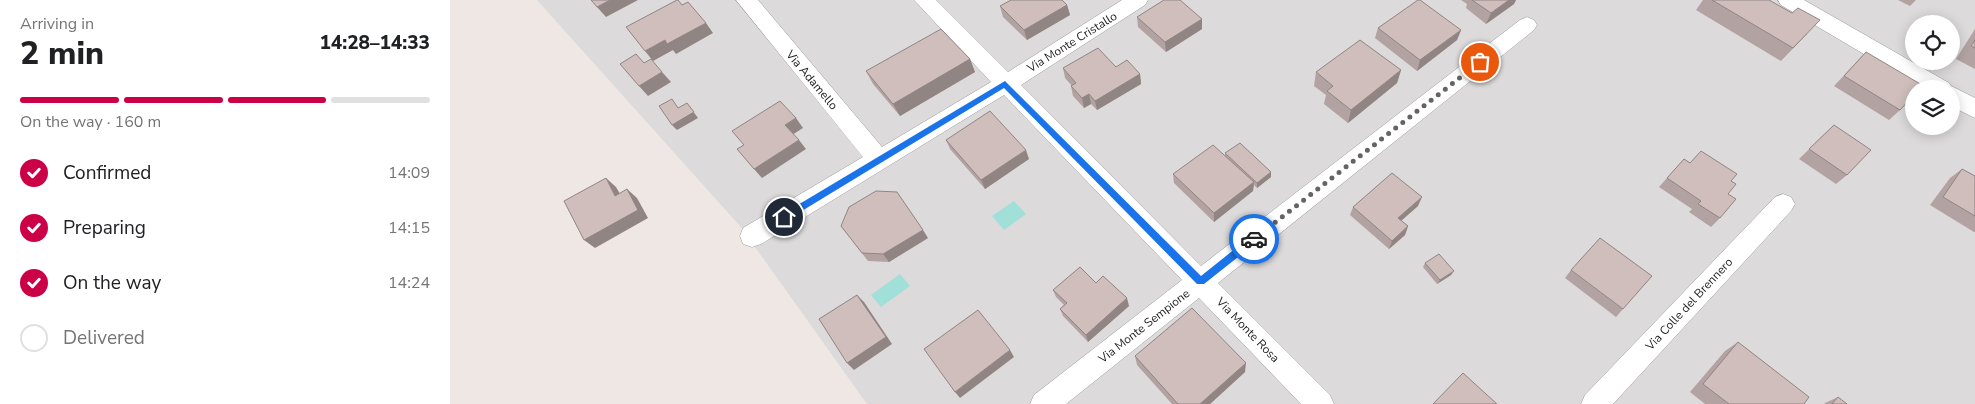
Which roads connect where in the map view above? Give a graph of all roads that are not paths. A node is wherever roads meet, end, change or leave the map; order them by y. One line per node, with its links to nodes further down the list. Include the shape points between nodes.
1 (746, 0): 10 (street, Via Adamello)
2 (924, 0): 7 (street, Via Monte Rosa)
3 (1138, 0): 7 (street, Via Monte Cristallo)
4 (1788, 0): 6 (street)
5 (1527, 25): 13 (street, Via Monte Sempione)
6 (1926, 80)
7 (1005, 84): 10 (street, Via Monte Cristallo); 13 (street, Via Monte Rosa)
8 (1960, 100): 9 (street)
9 (1975, 108)
10 (879, 160): 12 (street, Via Monte Cristallo)
11 (1783, 204): 16 (street, Via Colle del Brennero)
12 (752, 236)
13 (1200, 281): 14 (street, Via Monte Sempione); 15 (street, Via Monte Rosa)
14 (1044, 404)
15 (1320, 404)
16 (1595, 404)

